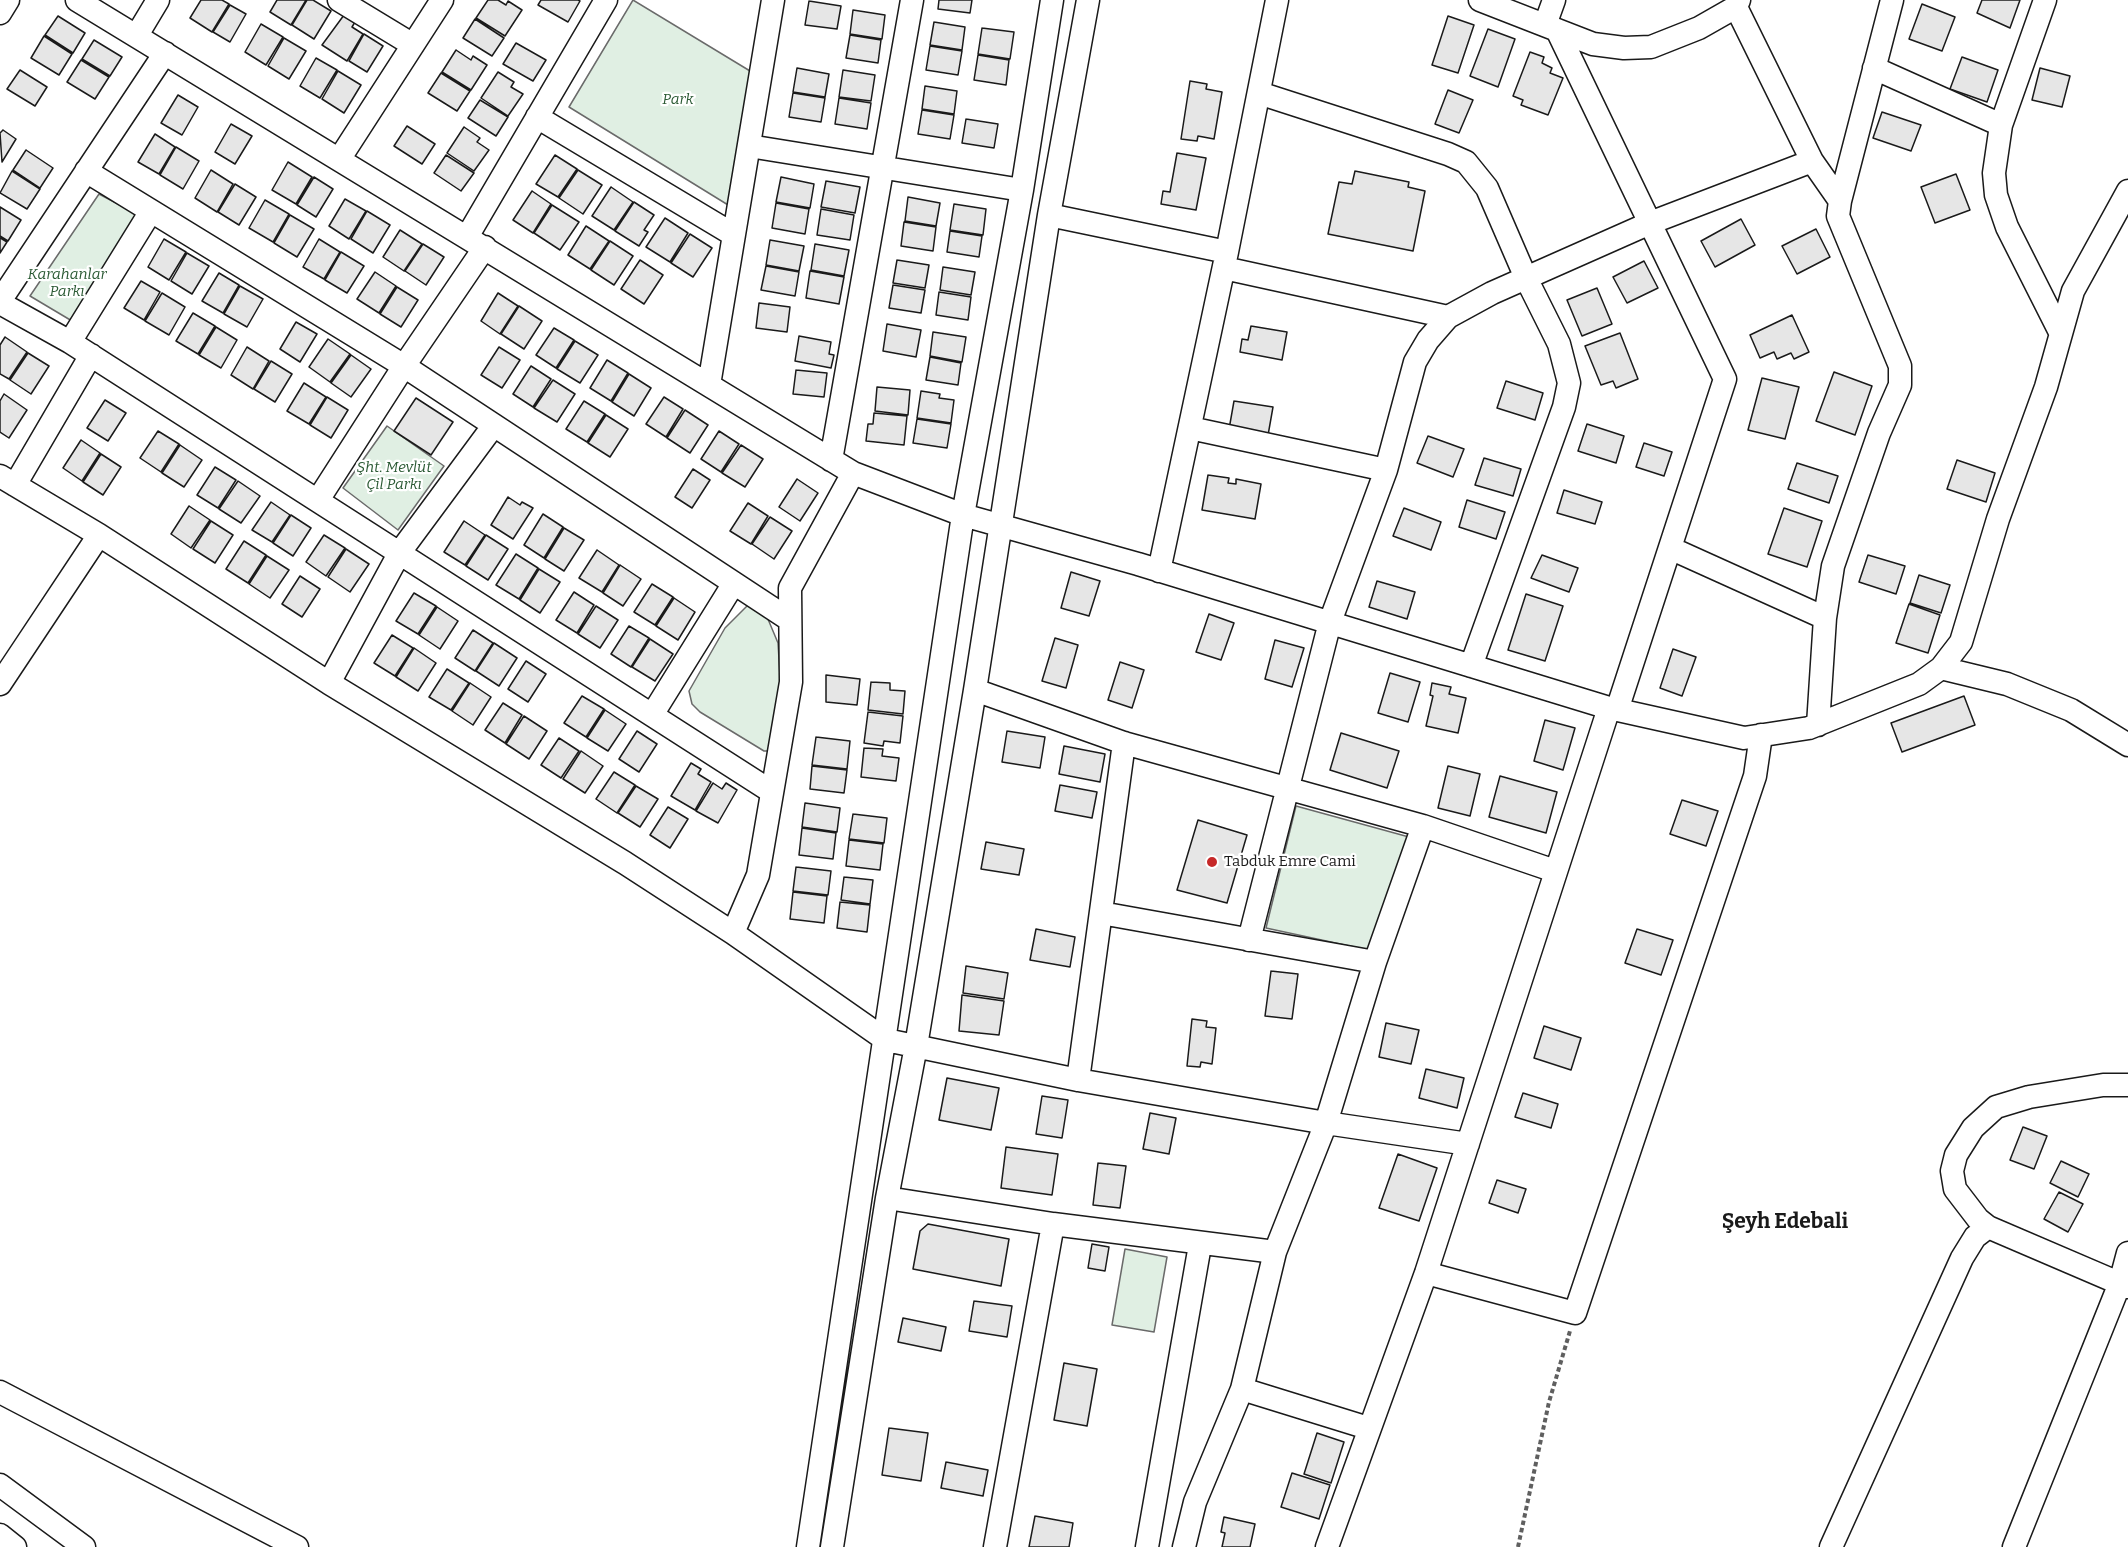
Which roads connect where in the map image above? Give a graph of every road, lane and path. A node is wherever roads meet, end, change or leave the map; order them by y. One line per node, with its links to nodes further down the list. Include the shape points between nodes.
1 (8, 0): 17 (street)
2 (77, 0): 19 (street)
3 (158, 0): 19 (street)
4 (339, 0): 20 (street)
5 (442, 0): 20 (street)
6 (606, 0): 24 (street)
7 (773, 0): 26 (street)
8 (912, 0): 29 (street)
9 (1052, 0): 31 (street)
10 (1088, 0): 35 (street)
11 (1277, 0): 23 (street)
12 (1479, 0): 18 (street)
13 (1554, 0): 18 (street)
14 (1892, 0): 22 (street)
15 (2045, 0): 25 (street)
16 (1738, 4): 18 (street, via 1699,28 1651,47 1593,44); 28 (street)
17 (0, 13)
18 (1551, 28): 36 (street)
19 (137, 35): 21 (street)
20 (413, 45): 27 (street)
21 (165, 53): 27 (street); 30 (street)
22 (1874, 69): 25 (street); 33 (street)
23 (1259, 93): 39 (street); 40 (street, via 1466,162 1487,188)
24 (537, 117): 37 (street); 38 (street)
25 (2001, 125): 43 (street, via 1995,156 1996,195 2007,227)
26 (749, 146): 29 (street); 37 (street)
27 (340, 158): 38 (street)
28 (1812, 161): 33 (street); 36 (street)
29 (882, 169): 31 (street); 50 (street)
30 (86, 171): 34 (street); 41 (street)
31 (1022, 190): 55 (street)
32 (2128, 191): 43 (street, via 2073,291)
33 (1840, 201): 62 (street, via 1838,216 1900,366 1900,385 1879,433 1833,566)
34 (151, 212): 44 (street); 46 (street)
35 (1049, 215): 39 (street); 56 (street)
36 (1650, 223): 40 (street); 58 (street, via 1725,379)
37 (734, 235): 47 (street)
38 (476, 242): 46 (street); 47 (street)
39 (1225, 260): 42 (street); 49 (street)
40 (1526, 278): 42 (street); 65 (street, via 1559,344 1569,383 1564,407)
41 (0, 302): 44 (street)
42 (1448, 317): 51 (street, via 1415,362)
43 (2060, 332): 66 (street, via 2046,387 1998,519 1961,642)
44 (70, 342): 45 (street)
45 (91, 355): 53 (street); 54 (street)
46 (404, 366): 48 (street); 54 (street)
47 (709, 385): 50 (street)
48 (494, 425): 59 (street); 61 (street)
49 (1190, 428): 51 (street); 60 (street)
50 (831, 460): 52 (street)
51 (1386, 470): 64 (street)
52 (853, 473): 55 (street); 63 (street, via 790,588)
53 (7, 480): 57 (street)
54 (318, 500): 59 (street)
55 (963, 516): 56 (street); 84 (street)
56 (1001, 524): 60 (street); 69 (street)
57 (99, 535): 67 (street); 68 (street)
58 (1670, 548): 62 (street); 70 (street)
59 (400, 552): 67 (street); 71 (street)
60 (1159, 571): 64 (street)
61 (734, 583): 63 (street); 71 (street)
62 (1825, 618): 72 (street)
63 (790, 620): 77 (street, via 791,682)
64 (1330, 622): 65 (street); 76 (street)
65 (1471, 666): 70 (street)
66 (1941, 668): 72 (street, via 1919,684); 75 (street, via 2007,684 2071,710)
67 (329, 683): 81 (street)
68 (0, 684)
69 (975, 690): 74 (street); 85 (street)
70 (1613, 709): 73 (street, via 1744,738); 79 (street)
71 (652, 715): 77 (street)
72 (1818, 725): 73 (street)
73 (1761, 735): 98 (street, via 1755,776)
74 (1124, 743): 76 (street); 80 (street)
75 (2128, 745)
76 (1287, 788): 78 (street); 82 (street)
77 (772, 792): 81 (street, via 758,875)
78 (1423, 825): 79 (street); 83 (street)
79 (1555, 871): 89 (street)
80 (1101, 914): 82 (street); 86 (street)
81 (733, 933): 84 (street)
82 (1249, 940): 83 (street)
83 (1375, 962): 88 (street)
84 (886, 1040): 85 (street); 107 (street)
85 (916, 1046): 86 (street); 90 (street)
86 (1078, 1080): 88 (street)
87 (2128, 1085): 92 (street, via 2103,1085 2029,1097 1996,1107 1973,1128 1956,1155 1952,1171 1955,1189 1977,1219)
88 (1326, 1123): 89 (street); 94 (street)
89 (1468, 1144): 96 (street)
90 (887, 1198): 91 (street); 108 (street)
91 (1053, 1224): 93 (street); 109 (street)
92 (1988, 1227): 97 (street); 114 (street, via 1975,1237 1962,1258)
93 (1200, 1245): 94 (street); 110 (street)
94 (1275, 1252): 99 (street)
95 (2128, 1253): 97 (street)
96 (1426, 1273): 98 (street); 101 (street)
97 (2124, 1285): 115 (street)
98 (1575, 1313): 113 (path, via 1549,1402)
99 (1242, 1389): 101 (street); 111 (street, via 1195,1502)
100 (0, 1392): 106 (street)
101 (1368, 1428): 112 (street)
102 (0, 1485): 105 (street)
103 (0, 1535): 104 (street)
104 (15, 1547)
105 (84, 1547)
106 (297, 1547)
107 (808, 1547)
108 (832, 1547)
109 (995, 1547)
110 (1147, 1547)
111 (1184, 1547)
112 (1327, 1547)
113 (1518, 1547)
114 (1832, 1547)
115 (2014, 1547)

